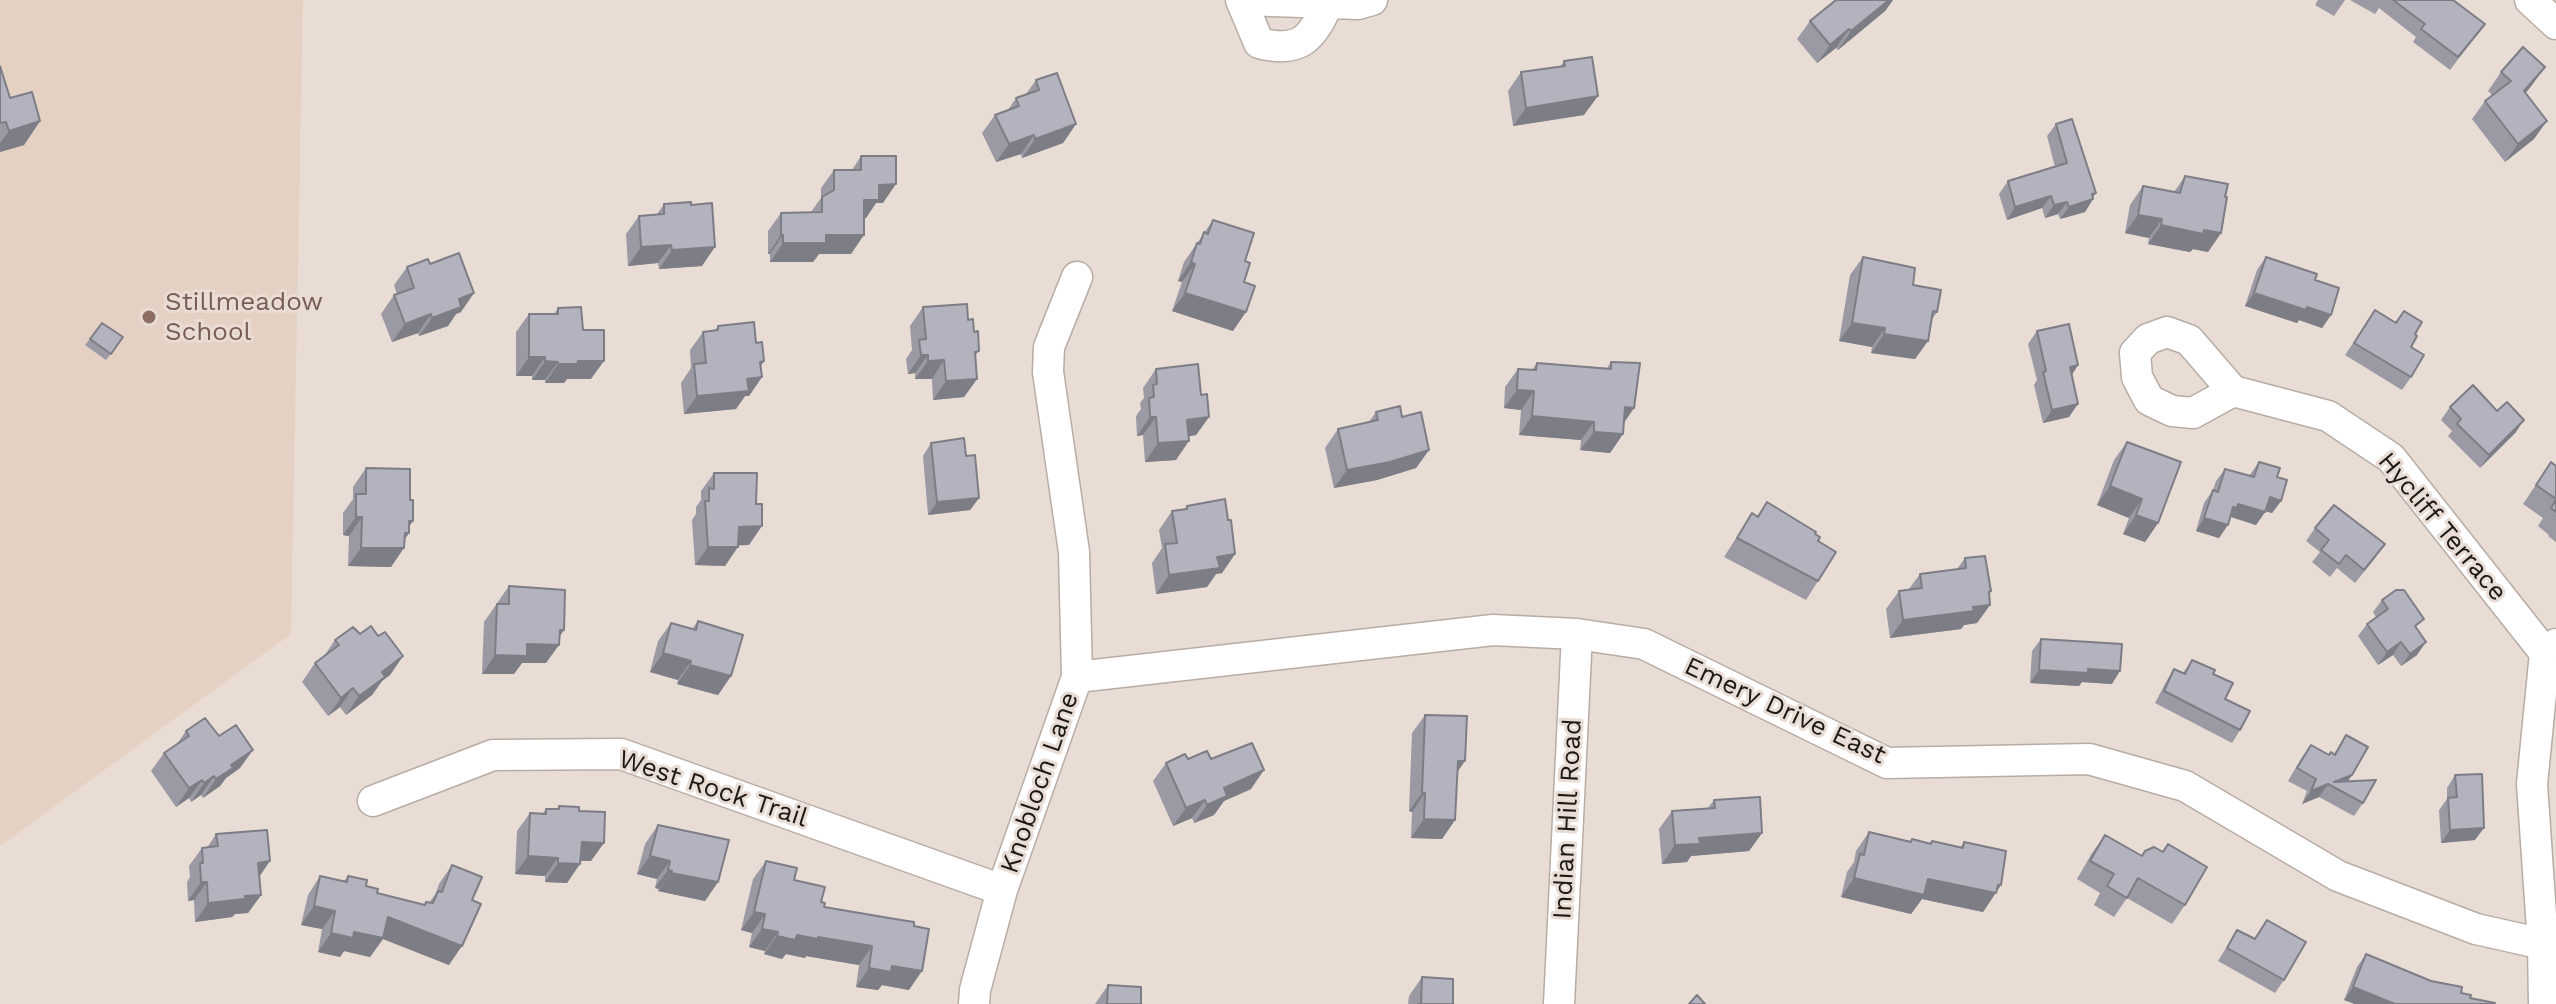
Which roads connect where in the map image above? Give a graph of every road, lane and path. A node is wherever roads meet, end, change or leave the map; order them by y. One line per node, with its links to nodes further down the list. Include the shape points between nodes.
1 (1242, 0): 4 (street); 4 (street, via 1259,43 1280,49 1305,40)
2 (1372, 0): 4 (street)
3 (2530, 0): 5 (street)
4 (1329, 2)
5 (2556, 24)
6 (1077, 277): 10 (street, Knobloch Lane, via 1049,347 1048,372 1074,552)
7 (2233, 391): 9 (street, Hycliff Terrace, via 2328,416 2391,458)
8 (1577, 634): 10 (street, Emery Drive East, via 1493,630); 13 (street, Emery Drive East, via 1644,644 1887,763 2089,759 2185,786 2338,876 2476,929); 15 (street, Indian Hill Road)
9 (2551, 648): 13 (street, via 2532,784)
10 (1077, 677): 12 (street, Knobloch Lane)
11 (373, 801): 12 (street, West Rock Trail, via 493,755 621,754)
12 (1002, 890): 14 (street, Knobloch Lane)
13 (2549, 944): 16 (street)
14 (974, 1004)
15 (1559, 1004)
16 (2544, 1004)

